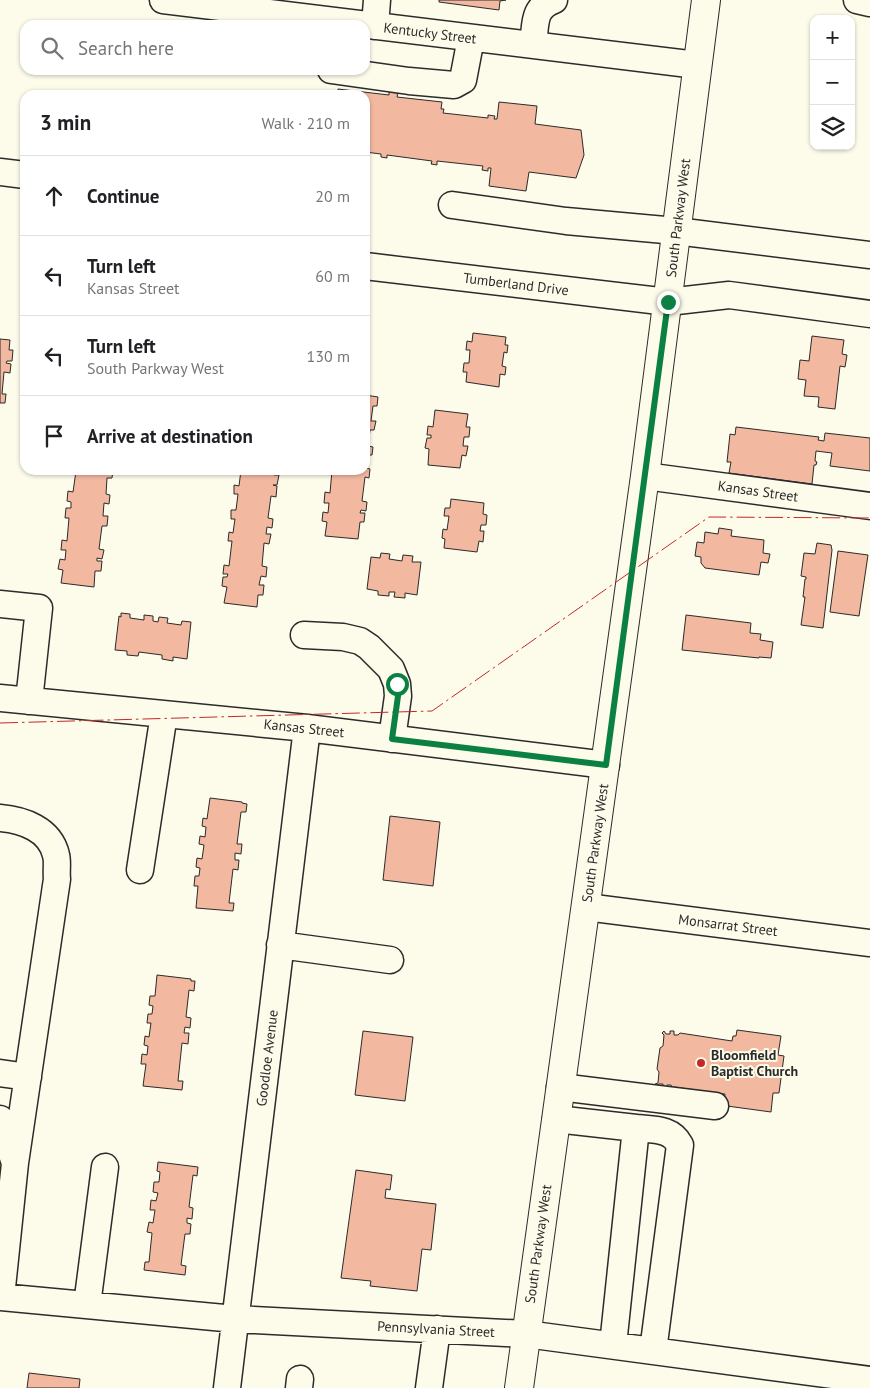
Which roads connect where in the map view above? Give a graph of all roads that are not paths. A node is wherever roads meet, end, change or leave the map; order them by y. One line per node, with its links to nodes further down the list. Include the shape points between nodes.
1 (163, 0): 7 (street, Kentucky Street)
2 (377, 0): 10 (street)
3 (554, 0): 12 (street, via 538,10)
4 (706, 0): 13 (main road, South Parkway West)
5 (857, 0): 6 (street)
6 (870, 3)
7 (274, 19): 8 (street, Kentucky Street)
8 (288, 20)
9 (370, 26): 10 (street, Kentucky Street)
10 (375, 26): 11 (street, Kentucky Street)
11 (471, 38): 12 (street, Kentucky Street); 14 (street, via 463,80 454,85)
12 (534, 45): 13 (street, Kentucky Street)
13 (696, 65): 18 (main road, South Parkway West)
14 (366, 75)
15 (0, 172): 16 (street)
16 (20, 175)
17 (452, 205): 18 (street, via 566,221)
18 (676, 231): 19 (street); 21 (main road, South Parkway West)
19 (870, 255)
20 (370, 267): 21 (street, Tumberland Drive)
21 (668, 302): 22 (street, Tumberland Drive, via 729,295); 23 (main road, South Parkway West)
22 (870, 314)
23 (646, 476): 24 (street, Kansas Street); 32 (main road, South Parkway West)
24 (870, 506)
25 (0, 604): 28 (street, via 39,608)
26 (304, 636): 31 (street, via 360,641 391,669 398,696)
27 (0, 698): 28 (street, Kansas Street)
28 (29, 701): 29 (street, Kansas Street)
29 (164, 714): 30 (street, Kansas Street); 34 (street)
30 (307, 728): 31 (street, Kansas Street); 37 (street, Goodloe Avenue)
31 (392, 739): 32 (street, Kansas Street)
32 (606, 765): 35 (main road, South Parkway West)
33 (0, 818): 40 (street, via 32,825 48,838 56,855 57,879)
34 (140, 870)
35 (586, 907): 36 (street, Monsarrat Street); 41 (main road, South Parkway West)
36 (870, 943)
37 (280, 945): 38 (street); 50 (street, Goodloe Avenue)
38 (390, 960)
39 (0, 1073): 40 (street)
40 (28, 1077): 46 (street)
41 (560, 1087): 42 (street); 44 (main road, South Parkway West)
42 (715, 1106)
43 (0, 1119): 46 (street)
44 (556, 1119): 45 (street); 52 (main road, South Parkway West)
45 (636, 1128): 53 (street); 54 (street, via 664,1131 675,1136 680,1145)
46 (15, 1163): 48 (street)
47 (105, 1167): 49 (street)
48 (0, 1297): 49 (street, Pennsylvania Street)
49 (87, 1305): 50 (street, Pennsylvania Street)
50 (235, 1319): 51 (street, Pennsylvania Street); 56 (street, Goodloe Avenue)
51 (437, 1329): 52 (street, Pennsylvania Street); 57 (street)
52 (526, 1334): 53 (street, Pennsylvania Street); 58 (main road, South Parkway West)
53 (613, 1346): 54 (street, Pennsylvania Street)
54 (653, 1351): 55 (street, Pennsylvania Street)
55 (870, 1380)
56 (227, 1388)
57 (429, 1388)
58 (519, 1388)

